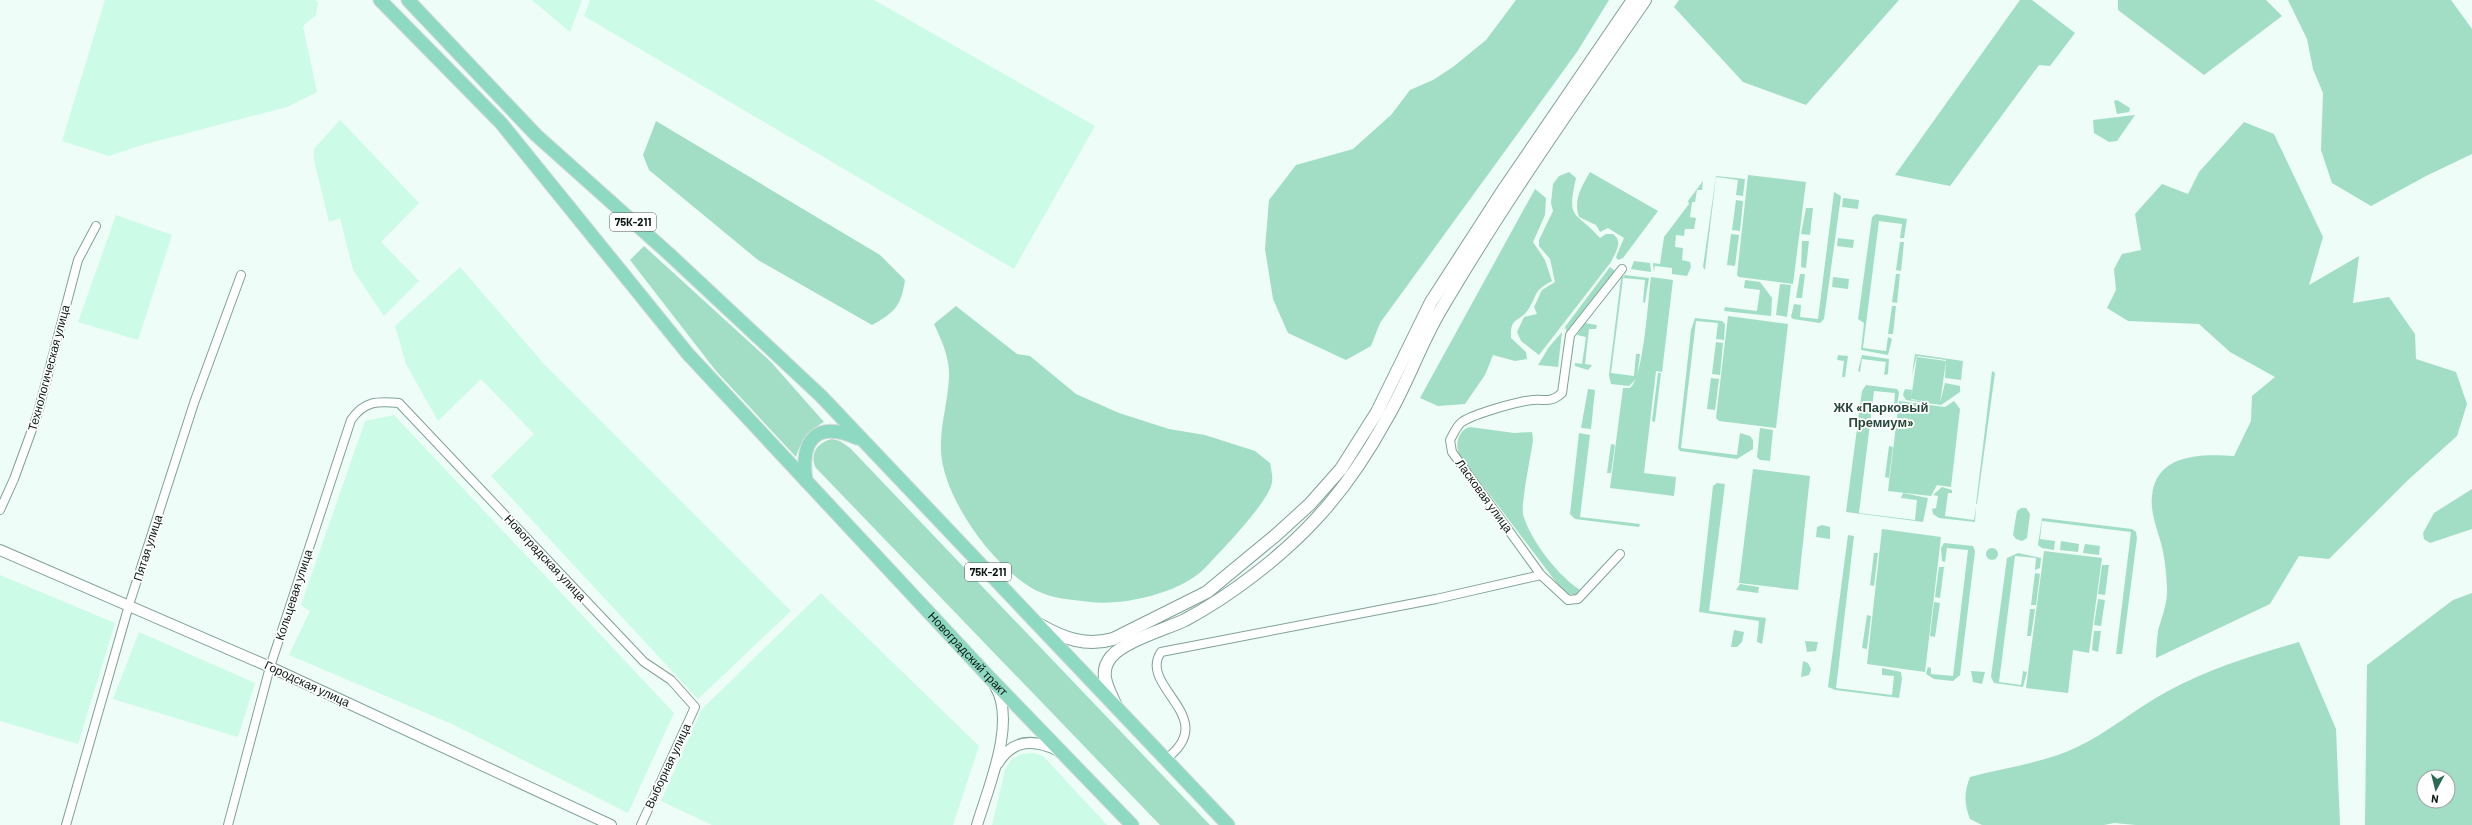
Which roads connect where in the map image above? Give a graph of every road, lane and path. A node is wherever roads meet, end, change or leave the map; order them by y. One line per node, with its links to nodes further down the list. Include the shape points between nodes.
1 (380, 0): 10 (main road, Новоградский тракт, via 501,123 688,354)
2 (408, 0): 9 (main road, 75К-211, via 536,135 668,253 820,396)
3 (1633, 0): 16 (main road, via 1502,192 1432,302 1377,412 1341,469 1310,504 1207,592 1113,639 1094,642 1064,638)
4 (1645, 0): 19 (main road, via 1561,121 1440,312 1387,418 1346,482 1316,519 1278,554 1228,593 1185,619 1113,654 1104,674)
5 (96, 226): 11 (street, Технологическая улица, via 78,260 37,416)
6 (1622, 270): 14 (street, Ласковая улица, via 1570,335 1562,393 1556,399 1534,400 1487,412 1462,422 1450,440 1452,452)
7 (241, 274): 15 (street, Пятая улица, via 194,403)
8 (399, 403): 17 (street, Кольцевая улица, via 379,401 359,409 351,420); 20 (street, Новоградская улица, via 644,662 671,680)
9 (862, 440): 10 (main road, via 842,431 826,430 814,436 806,448); 16 (main road, 75К-211)
10 (806, 481): 18 (main road, Новоградский тракт)
11 (0, 510)
12 (0, 550): 15 (street, Городская улица)
13 (1620, 554): 14 (street, Ласковая улица, via 1578,599 1568,600)
14 (1541, 576): 22 (street, via 1161,652 1156,659 1155,667 1165,688 1184,713 1185,725 1180,745)
15 (129, 605): 17 (street, Городская улица); 24 (street, Пятая улица)
16 (1037, 623): 19 (main road, 75К-211)
17 (270, 667): 25 (street, Кольцевая улица); 26 (street, Городская улица)
18 (989, 677): 21 (main road, Новоградский тракт); 23 (street, via 998,691 1003,721)
19 (1115, 705): 22 (main road, 75К-211)
20 (696, 707): 27 (street, Выборная улица)
21 (1061, 752): 23 (street, via 1044,744 1027,741 1014,745 1004,753); 29 (main road, Новоградский тракт)
22 (1166, 760): 30 (main road, 75К-211)
23 (994, 770): 28 (street)
24 (66, 825)
25 (228, 825)
26 (611, 825)
27 (641, 825)
28 (976, 825)
29 (1132, 825)
30 (1228, 825)

